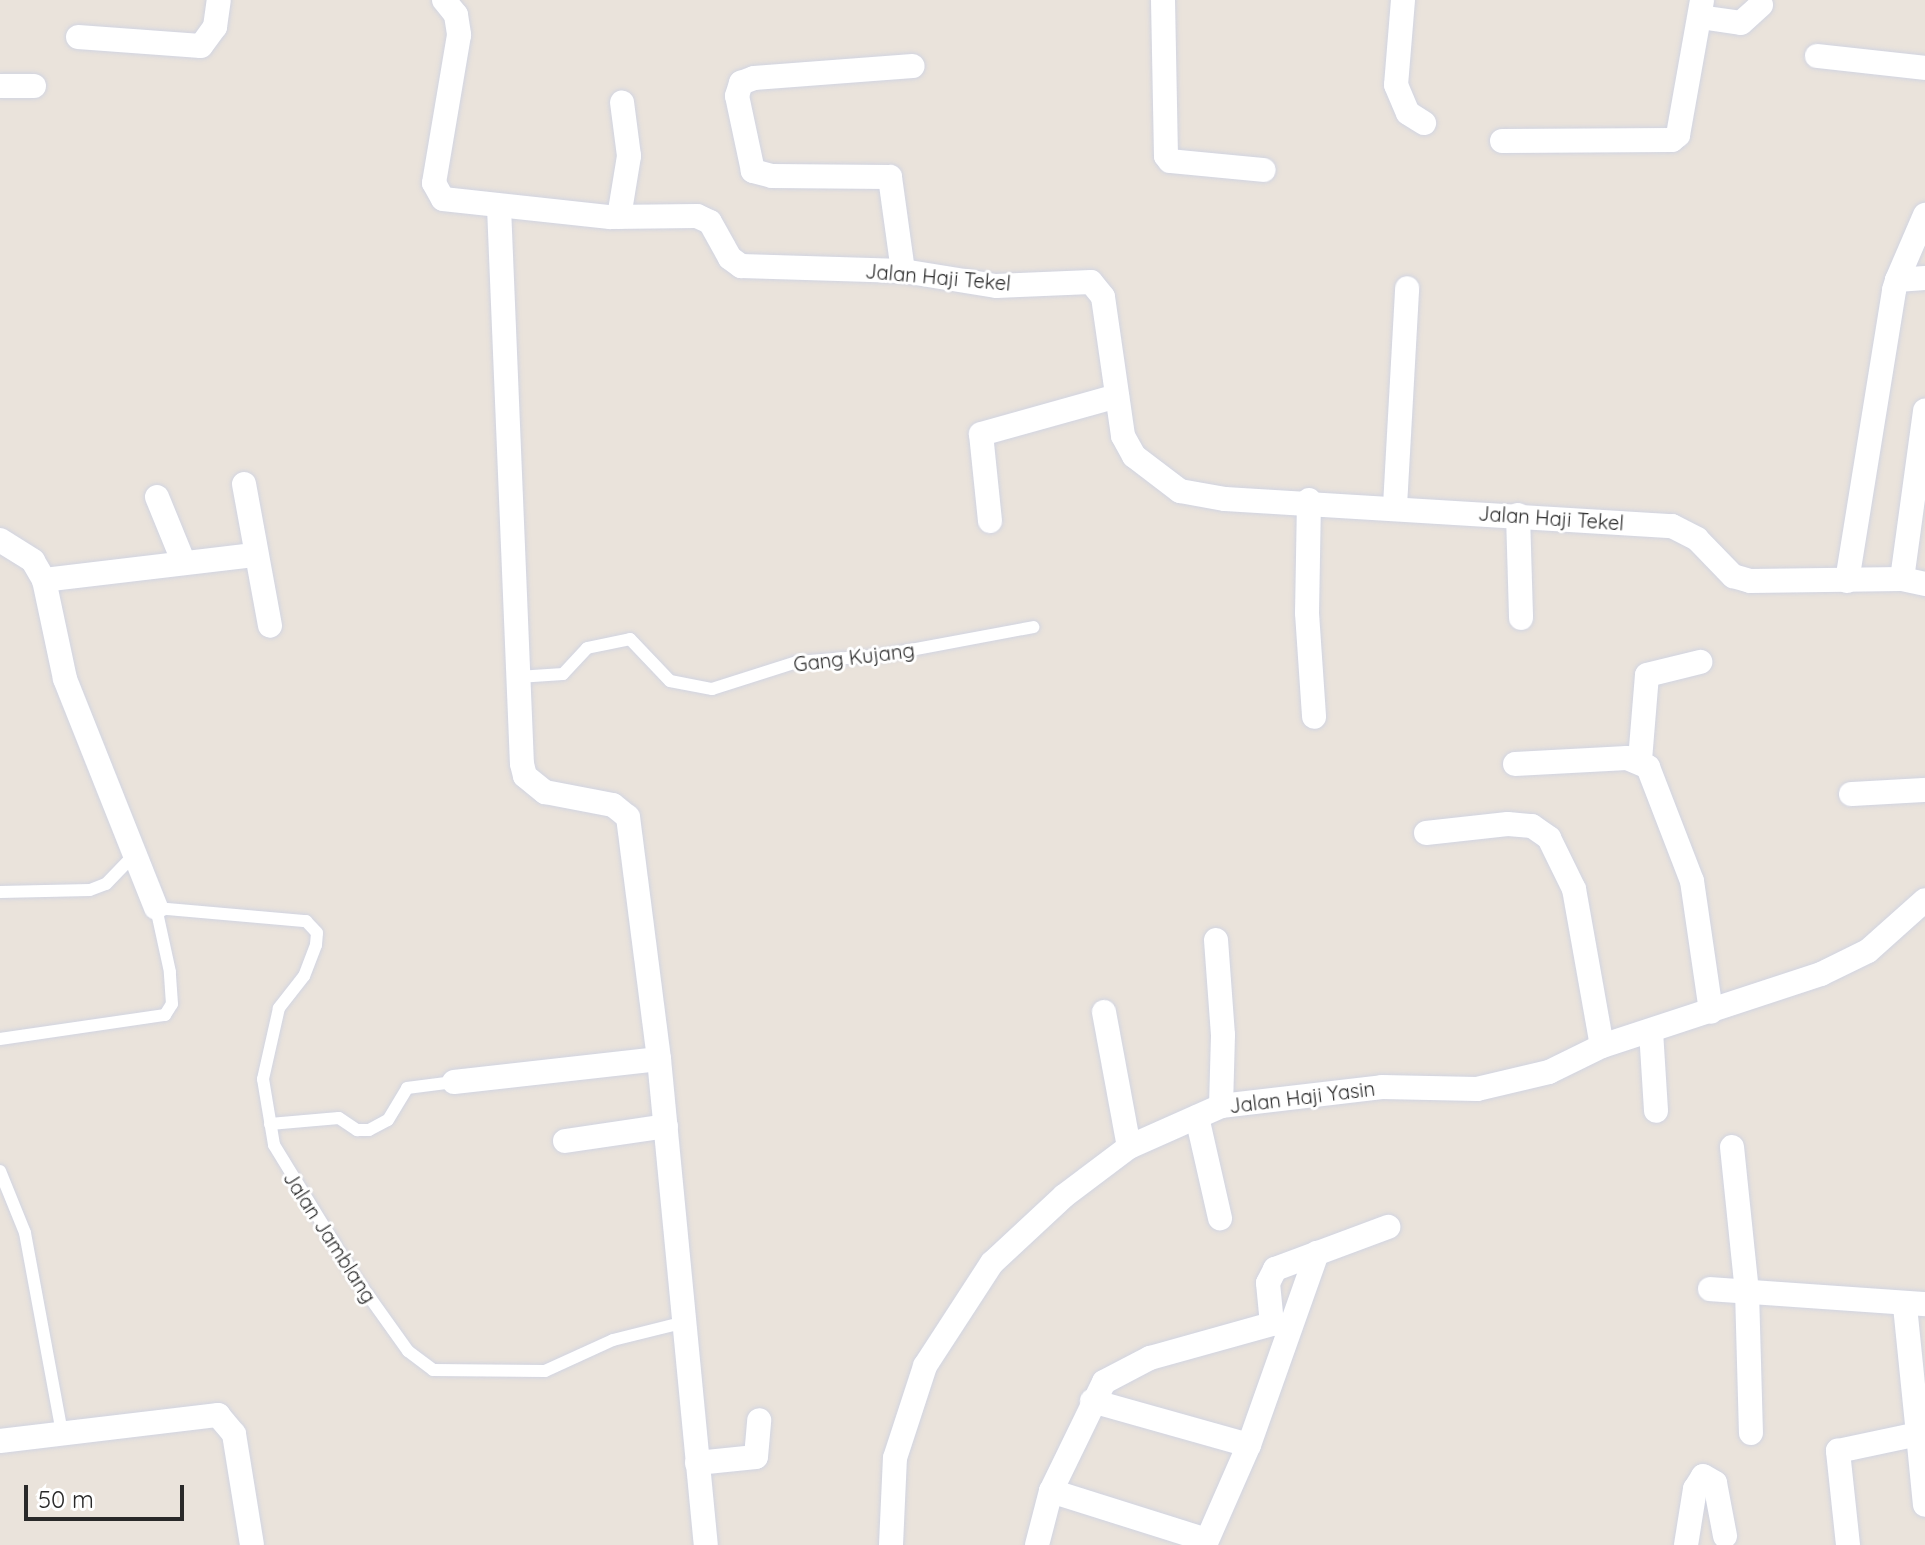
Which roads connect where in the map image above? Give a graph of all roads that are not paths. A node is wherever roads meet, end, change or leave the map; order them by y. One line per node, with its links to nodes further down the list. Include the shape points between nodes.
1 (219, 0): 7 (street, via 215,27 201,46)
2 (444, 0): 17 (street, Jalan Haji Tekel, via 456,15 459,35 436,193 459,203)
3 (1163, 0): 16 (street, via 1166,156 1170,161)
4 (1403, 0): 14 (street, via 1396,85 1408,113)
5 (1761, 5): 6 (street, via 1741,23)
6 (1701, 9): 15 (street, via 1678,135 1672,140)
7 (78, 37)
8 (1817, 56): 10 (street)
9 (913, 66): 20 (street, via 754,78 741,83 737,96 753,171 772,176 890,177)
10 (1925, 68)
11 (0, 86): 12 (street)
12 (34, 86)
13 (622, 102): 19 (street, via 629,156)
14 (1424, 123)
15 (1502, 141)
16 (1264, 170)
17 (499, 207): 19 (street, Jalan Haji Tekel); 42 (street)
18 (1925, 215): 22 (street)
19 (619, 217): 20 (street, Jalan Haji Tekel, via 697,216 710,222 730,258 741,266)
20 (903, 271): 24 (street, Jalan Haji Tekel, via 996,286 1095,284 1106,311)
21 (1925, 278): 22 (street)
22 (1897, 280): 36 (street)
23 (1407, 288): 29 (street)
24 (1117, 396): 28 (street, Jalan Haji Tekel, via 1123,436 1134,456 1180,491 1225,499); 31 (street, via 981,434)
25 (1925, 411): 37 (street)
26 (244, 484): 33 (street)
27 (157, 497): 34 (street)
28 (1309, 500): 29 (street, Jalan Haji Tekel); 43 (street, via 1307,613)
29 (1395, 506): 30 (street, Jalan Haji Tekel)
30 (1518, 515): 36 (street, Jalan Haji Tekel, via 1672,526 1697,539 1733,576 1750,581); 38 (street)
31 (990, 521)
32 (0, 540): 35 (street, via 33,561)
33 (255, 555): 34 (street); 39 (street)
34 (184, 563): 35 (street)
35 (44, 580): 49 (street, via 65,679)
36 (1847, 581): 37 (street, Jalan Haji Tekel)
37 (1914, 582)
38 (1521, 618)
39 (270, 626)
40 (1033, 627): 42 (lane, Gang Kujang, via 884,655 797,662 712,689 670,681 630,639 587,648 563,674)
41 (1700, 662): 44 (street, via 1647,675)
42 (518, 677): 59 (street, via 525,776 545,792 613,805 628,817)
43 (1314, 717)
44 (1640, 760): 45 (street); 55 (street, via 1652,773 1692,881)
45 (1515, 764)
46 (1925, 790): 47 (street)
47 (1851, 794)
48 (1426, 833): 58 (street, via 1508,824 1532,826 1549,838 1574,889)
49 (135, 854): 50 (lane, via 99,888 65,894); 52 (street)
50 (0, 892)
51 (1925, 900): 55 (street, Jalan Haji Yasin, via 1868,951)
52 (156, 908): 57 (lane, via 170,972 172,1004 165,1015); 64 (lane, Jalan Jamblang, via 300,918 317,933 312,961 273,1026 263,1079)
53 (1216, 940): 61 (street, via 1223,1035)
54 (1104, 1012): 67 (street)
55 (1711, 1012): 56 (street, Jalan Haji Yasin)
56 (1651, 1031): 58 (street, Jalan Haji Yasin); 62 (street)
57 (0, 1039)
58 (1602, 1046): 61 (street, Jalan Haji Yasin, via 1549,1072 1477,1089 1382,1087)
59 (659, 1059): 60 (street); 65 (street)
60 (454, 1082): 64 (lane, via 407,1088 388,1120 369,1130 357,1130 339,1118)
61 (1221, 1106): 63 (street, Jalan Haji Yasin)
62 (1656, 1111)
63 (1197, 1117): 67 (street, Jalan Haji Yasin); 70 (street)
64 (270, 1124): 76 (lane, Jalan Jamblang, via 280,1162 353,1274 408,1351 433,1370 545,1371 613,1340)
65 (666, 1126): 66 (street); 76 (street)
66 (565, 1141)
67 (1129, 1147): 92 (street, Jalan Haji Yasin, via 1064,1196 992,1263 925,1366 895,1458)
68 (1732, 1147): 74 (street)
69 (0, 1171): 80 (lane, via 25,1233)
70 (1220, 1218)
71 (1388, 1227): 72 (street)
72 (1317, 1253): 77 (street); 77 (street, via 1293,1259 1271,1274)
73 (1710, 1289): 74 (street)
74 (1747, 1291): 75 (street); 81 (street)
75 (1915, 1304): 82 (street)
76 (685, 1322): 85 (street)
77 (1283, 1324): 78 (street, via 1118,1371); 84 (street)
78 (1092, 1401): 84 (street); 86 (street)
79 (759, 1420): 85 (street, via 756,1457)
80 (62, 1433): 83 (street); 90 (street, via 218,1415 234,1434)
81 (1751, 1433)
82 (1918, 1434): 87 (street); 95 (street, via 1838,1451)
83 (0, 1441)
84 (1249, 1445): 89 (street)
85 (697, 1463): 91 (street)
86 (1051, 1491): 89 (street); 93 (street)
87 (1925, 1505)
88 (1725, 1536): 94 (street, via 1715,1483 1703,1476 1695,1489)
89 (1206, 1543)
90 (252, 1545)
91 (706, 1545)
92 (891, 1545)
93 (1037, 1545)
94 (1686, 1545)
95 (1848, 1545)

